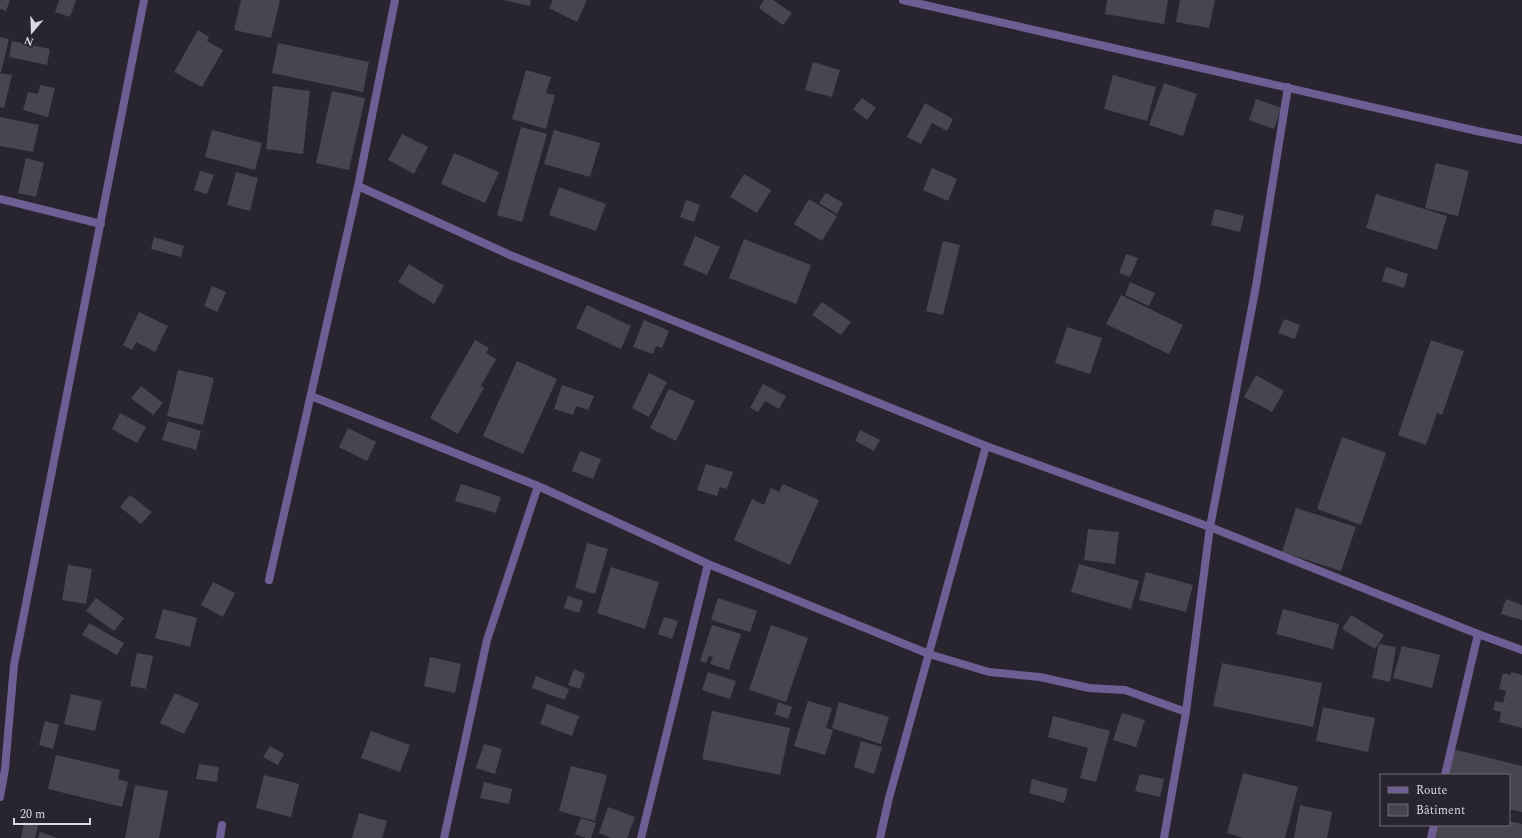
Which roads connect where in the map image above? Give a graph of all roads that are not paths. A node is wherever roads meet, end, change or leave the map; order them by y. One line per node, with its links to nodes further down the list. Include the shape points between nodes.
1 (144, 0): 8 (street)
2 (395, 0): 6 (street)
3 (903, 0): 4 (street)
4 (1288, 87): 5 (street); 12 (street, via 1256,286)
5 (1522, 140)
6 (358, 186): 9 (street); 10 (street, via 510,255)
7 (0, 199): 8 (street)
8 (101, 224): 20 (street, via 14,665)
9 (311, 396): 11 (street); 14 (street)
10 (986, 446): 12 (street); 17 (street)
11 (538, 486): 13 (street); 24 (street, via 487,640)
12 (1210, 527): 15 (street); 18 (street)
13 (708, 564): 17 (street); 25 (street)
14 (269, 580)
15 (1478, 634): 16 (street); 19 (street)
16 (1522, 650)
17 (929, 654): 18 (street, via 989,672 1040,677 1090,688 1125,690); 26 (street)
18 (1186, 712): 27 (street)
19 (1445, 774)
20 (0, 797)
21 (222, 825): 23 (street)
22 (1434, 826): 28 (street)
23 (220, 838)
24 (444, 838)
25 (641, 838)
26 (880, 838)
27 (1164, 838)
28 (1430, 838)

